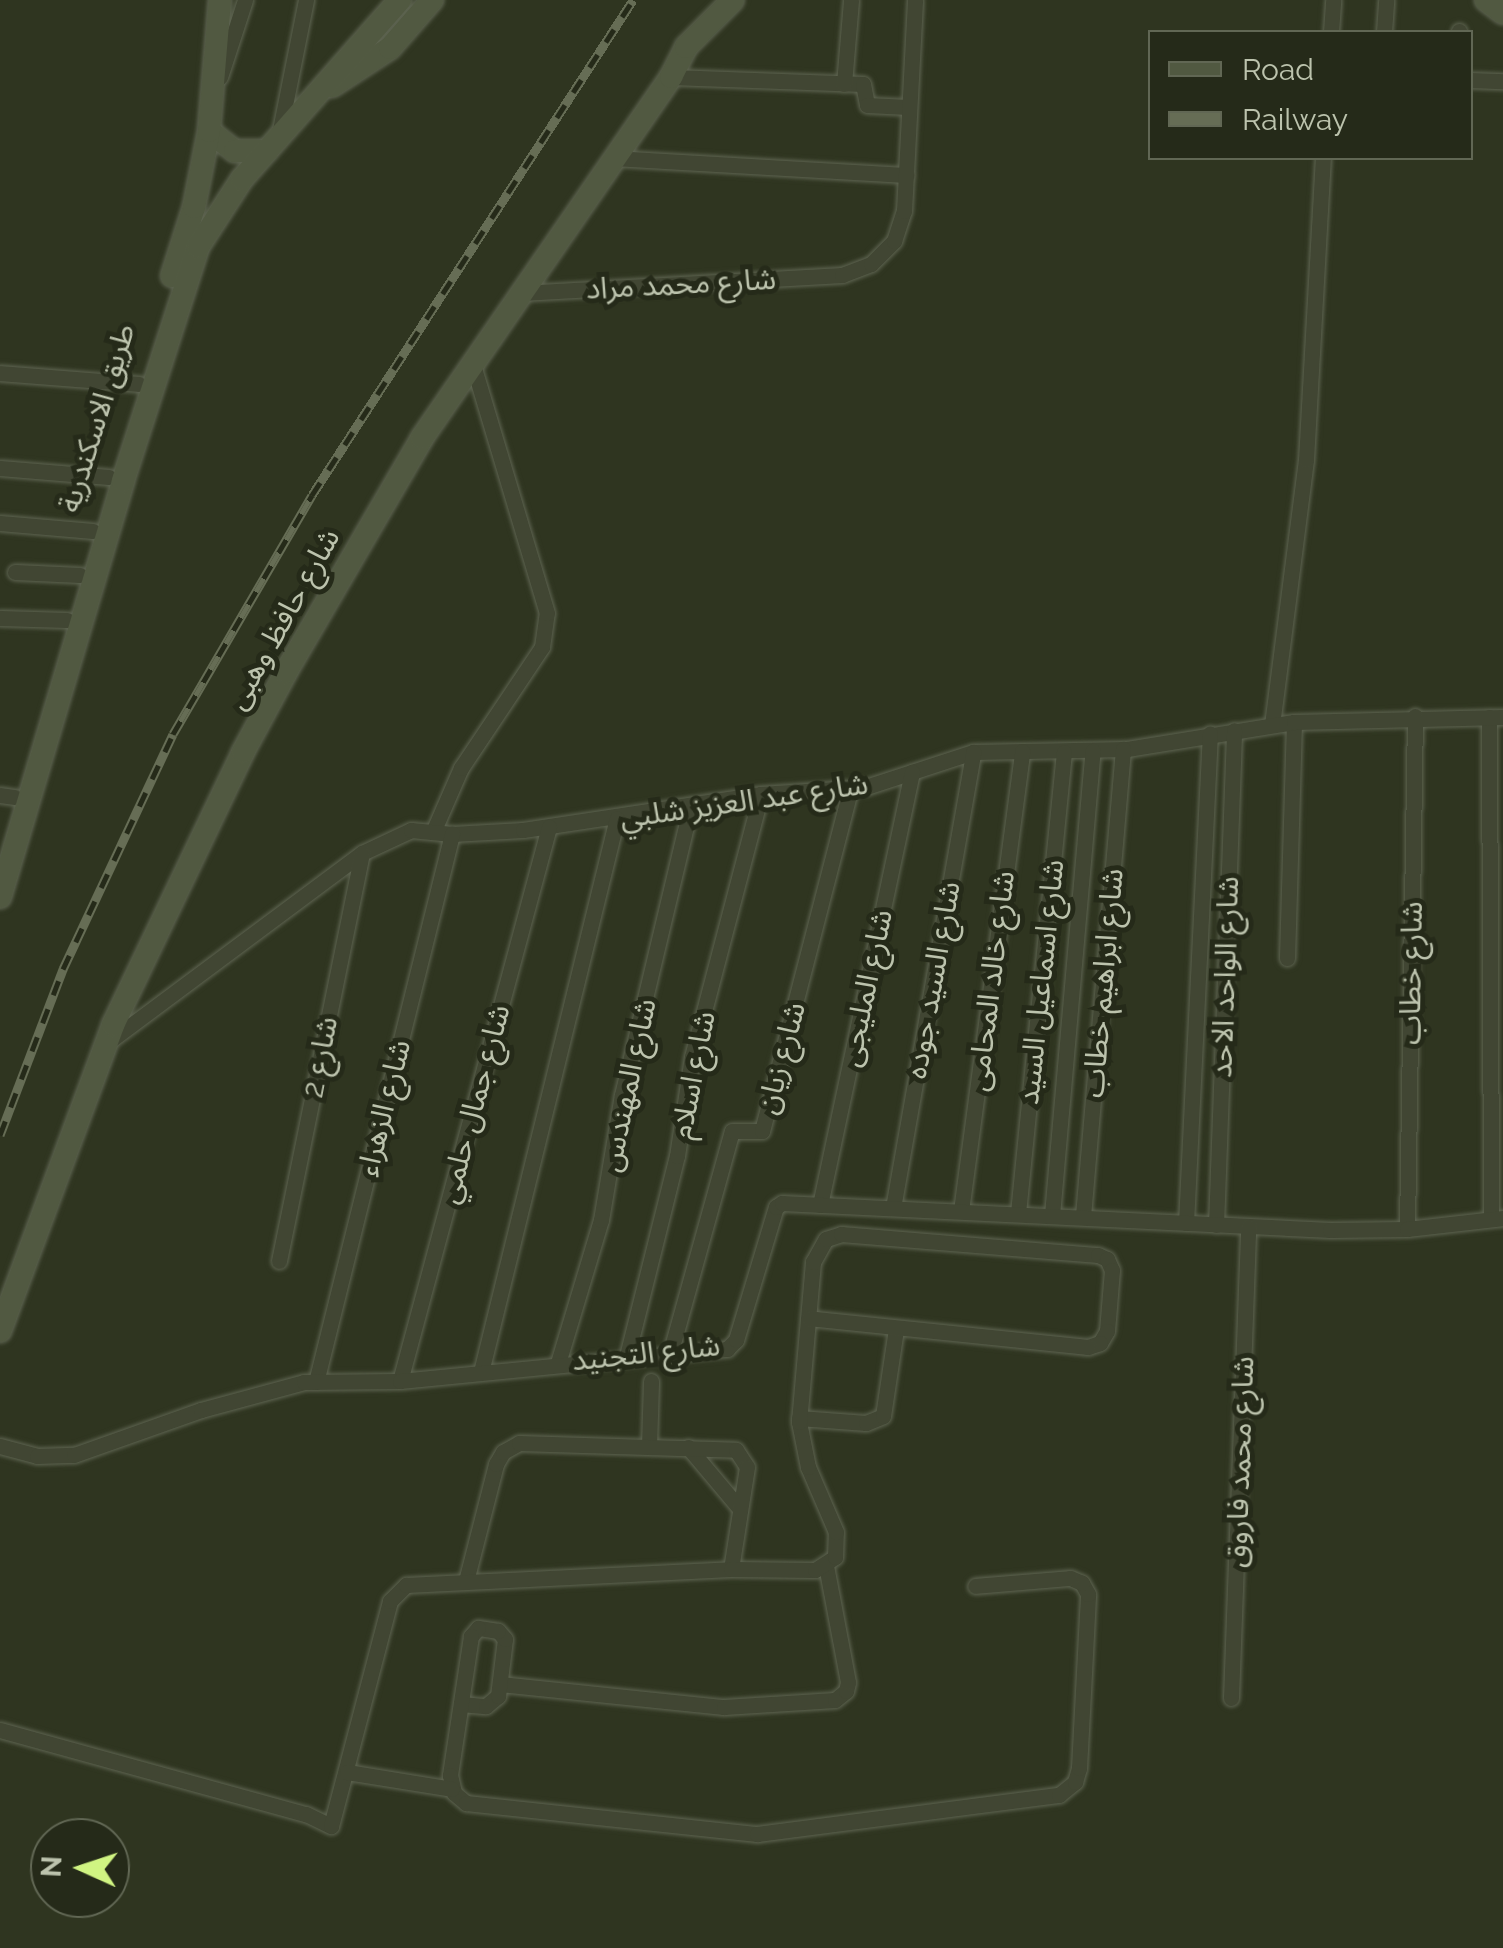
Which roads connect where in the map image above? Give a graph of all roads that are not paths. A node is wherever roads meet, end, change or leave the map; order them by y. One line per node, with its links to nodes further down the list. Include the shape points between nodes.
1 (220, 0): 22 (main road, طريق الاسكندرية)
2 (245, 0): 22 (street)
3 (306, 0): 25 (street)
4 (400, 0): 21 (main road, طريق الاسكندرية)
5 (432, 0): 21 (main road, via 390,48)
6 (734, 0): 16 (main road, شارع حافظ وهبى)
7 (850, 0): 20 (street)
8 (915, 0): 23 (street)
9 (1332, 0): 14 (street)
10 (1386, 0): 15 (street)
11 (1486, 0): 13 (main road)
12 (711, 2): 16 (main road)
13 (1503, 13)
14 (1331, 30)
15 (1384, 30)
16 (686, 48): 17 (main road, شارع حافظ وهبى)
17 (671, 78): 20 (street); 26 (main road, شارع حافظ وهبى)
18 (1473, 80): 19 (street)
19 (1503, 81)
20 (844, 84): 23 (street, via 865,86 867,105)
21 (319, 91): 25 (main road, طريق الاسكندرية)
22 (214, 96): 24 (main road, طريق الاسكندرية)
23 (908, 107): 28 (street)
24 (209, 131): 25 (main road, via 235,151); 32 (main road, طريق الاسكندرية, via 194,207)
25 (273, 145): 63 (main road, طريق الاسكندرية, via 226,200 188,272)
26 (612, 158): 28 (street); 29 (main road, شارع حافظ وهبى)
27 (1323, 160): 44 (street, via 1306,460)
28 (907, 175): 29 (street, شارع محمد مراد, via 894,241 872,264 842,276)
29 (521, 293): 30 (main road, شارع حافظ وهبى)
30 (472, 364): 59 (street, via 547,613 542,646 461,768); 65 (main road, شارع حافظ وهبى, via 422,438 252,736)
31 (0, 373): 32 (street)
32 (139, 384): 34 (main road, طريق الاسكندرية)
33 (0, 468): 34 (street)
34 (109, 477): 36 (main road, طريق الاسكندرية)
35 (0, 523): 36 (street)
36 (93, 531): 38 (main road, طريق الاسكندرية)
37 (16, 572): 38 (street)
38 (80, 574): 40 (main road, طريق الاسكندرية)
39 (0, 618): 40 (street)
40 (67, 620): 55 (main road, طريق الاسكندرية)
41 (1415, 716): 42 (street, شارع عبد العزيز شلبي); 43 (street, شارع عبد العزيز شلبي); 76 (street, شارع خطاب)
42 (1496, 717): 72 (street)
43 (1294, 722): 44 (street, شارع عبد العزيز شلبي); 64 (street)
44 (1272, 725): 45 (street, شارع عبد العزيز شلبي)
45 (1234, 730): 46 (street, شارع عبد العزيز شلبي); 74 (street, شارع الواحد الاحد)
46 (1210, 734): 47 (street, شارع عبد العزيز شلبي); 73 (street)
47 (1123, 749): 49 (street, شارع عبد العزيز شلبي); 71 (street, شارع ابراهيم خطاب)
48 (1022, 751): 50 (street, شارع عبد العزيز شلبي); 51 (street, شارع عبد العزيز شلبي); 68 (street, شارع خالد المحامى)
49 (1093, 751): 51 (street, شارع عبد العزيز شلبي); 70 (street)
50 (973, 752): 52 (street, شارع عبد العزيز شلبي); 67 (street, شارع السيد جوده)
51 (1064, 752): 69 (street, شارع اسماعيل السيد)
52 (912, 772): 53 (street, شارع عبد العزيز شلبي); 66 (street, شارع المليجى)
53 (850, 788): 54 (street, شارع عبد العزيز شلبي); 81 (street, شارع زيان, via 762,1131 732,1131)
54 (761, 794): 56 (street, شارع عبد العزيز شلبي); 82 (street, شارع اسلام, via 694,1046 678,1156)
55 (8, 796): 61 (main road, طريق الاسكندرية)
56 (691, 805): 57 (street, شارع عبد العزيز شلبي); 83 (street, شارع المهندس, via 622,1095 601,1220)
57 (618, 818): 58 (street, شارع عبد العزيز شلبي); 84 (street)
58 (548, 827): 60 (street, شارع عبد العزيز شلبي); 85 (street, شارع جمال حلمي)
59 (433, 832): 60 (street, شارع عبد العزيز شلبي); 62 (street, شارع عبد العزيز شلبي, via 395,834)
60 (452, 834): 87 (street, شارع الزهراء)
61 (0, 848)
62 (362, 853): 65 (street, شارع عبد العزيز شلبي); 77 (street, شارع 2)
63 (0, 897)
64 (1286, 958)
65 (106, 1044): 80 (main road, شارع حافظ وهبى)
66 (820, 1205): 67 (street, شارع التجنيد); 81 (street, شارع التجنيد, via 786,1202 776,1208 730,1348)
67 (894, 1208): 68 (street, شارع التجنيد)
68 (961, 1211): 69 (street, شارع التجنيد)
69 (1018, 1213): 70 (street, شارع التجنيد)
70 (1052, 1215): 71 (street, شارع التجنيد)
71 (1083, 1216): 73 (street, شارع التجنيد)
72 (1497, 1218): 76 (street, شارع التجنيد)
73 (1186, 1223): 74 (street, شارع التجنيد)
74 (1216, 1224): 75 (street, شارع التجنيد)
75 (1248, 1226): 76 (street, شارع التجنيد); 98 (street, شارع محمد فاروق)
76 (1407, 1229)
77 (279, 1261)
78 (808, 1318): 79 (street); 79 (street, via 814,1256 826,1239 841,1234 1098,1255 1111,1264 1107,1331 1094,1346); 88 (street)
79 (896, 1329): 88 (street, via 883,1416 866,1423)
80 (0, 1332)
81 (670, 1354): 82 (street, شارع التجنيد)
82 (627, 1356): 83 (street, شارع التجنيد)
83 (558, 1363): 84 (street, شارع التجنيد)
84 (481, 1372): 85 (street, شارع التجنيد)
85 (400, 1381): 87 (street, شارع التجنيد)
86 (650, 1381): 90 (street)
87 (316, 1382): 89 (street, شارع التجنيد, via 258,1392 74,1455 36,1456)
88 (800, 1418): 93 (street, via 808,1468 838,1545)
89 (0, 1446)
90 (649, 1446): 91 (street); 95 (street, via 508,1448 496,1464)
91 (688, 1447): 92 (street); 92 (street, via 740,1453 746,1467)
92 (740, 1509): 94 (street)
93 (826, 1566): 94 (street); 97 (street, via 848,1682 835,1700 708,1706)
94 (731, 1570): 95 (street)
95 (466, 1581): 101 (street, via 406,1585 390,1601)
96 (975, 1586): 102 (street, via 1070,1578 1088,1594 1079,1768 1075,1782 1059,1794 756,1834 466,1803)
97 (500, 1684): 99 (street, via 486,1706); 99 (street, via 503,1635 475,1630)
98 (1231, 1698)
99 (461, 1704): 102 (street)
100 (0, 1730): 101 (street, via 331,1826)
101 (348, 1772): 102 (street)
102 (452, 1789)

